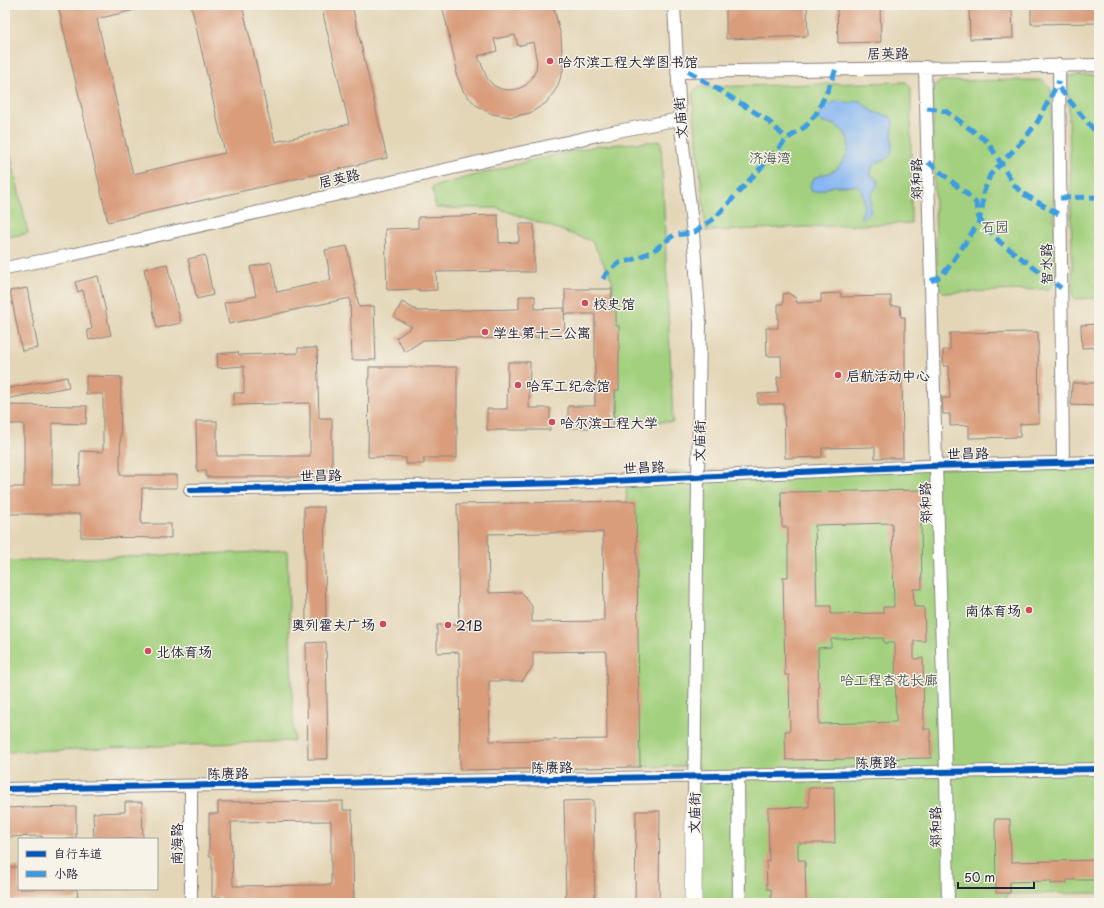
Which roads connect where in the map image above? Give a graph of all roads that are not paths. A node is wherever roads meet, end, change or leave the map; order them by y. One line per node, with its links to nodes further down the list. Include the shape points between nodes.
1 (674, 5): 5 (street, 文庙街)
2 (1059, 65): 3 (street, 居英路); 4 (street, 居英路); 9 (street, 智水路)
3 (1099, 65)
4 (925, 68): 5 (street, 居英路); 10 (street, 郑和路)
5 (677, 72): 6 (street, 文庙街)
6 (680, 119): 7 (street, 居英路); 11 (street, 文庙街, via 700,323)
7 (5, 268)
8 (1099, 462): 9 (street, 世昌路)
9 (1064, 463): 10 (street, 世昌路)
10 (936, 466): 11 (street, 世昌路); 14 (street, 郑和路)
11 (698, 477): 12 (street, 世昌路, via 570,483); 16 (street, 文庙街)
12 (190, 490)
13 (1099, 769): 14 (street, 陈赓路)
14 (946, 772): 15 (street, 陈赓路); 23 (street, 郑和路)
15 (738, 776): 16 (street, 陈赓路); 22 (street)
16 (694, 777): 17 (street, 陈赓路); 19 (street, 文庙街)
17 (190, 786): 18 (street, 陈赓路); 20 (street, 南海路)
18 (5, 789)
19 (694, 799): 21 (main road, 文庙街)
20 (191, 903)
21 (692, 903)
22 (739, 903)
23 (948, 903)

